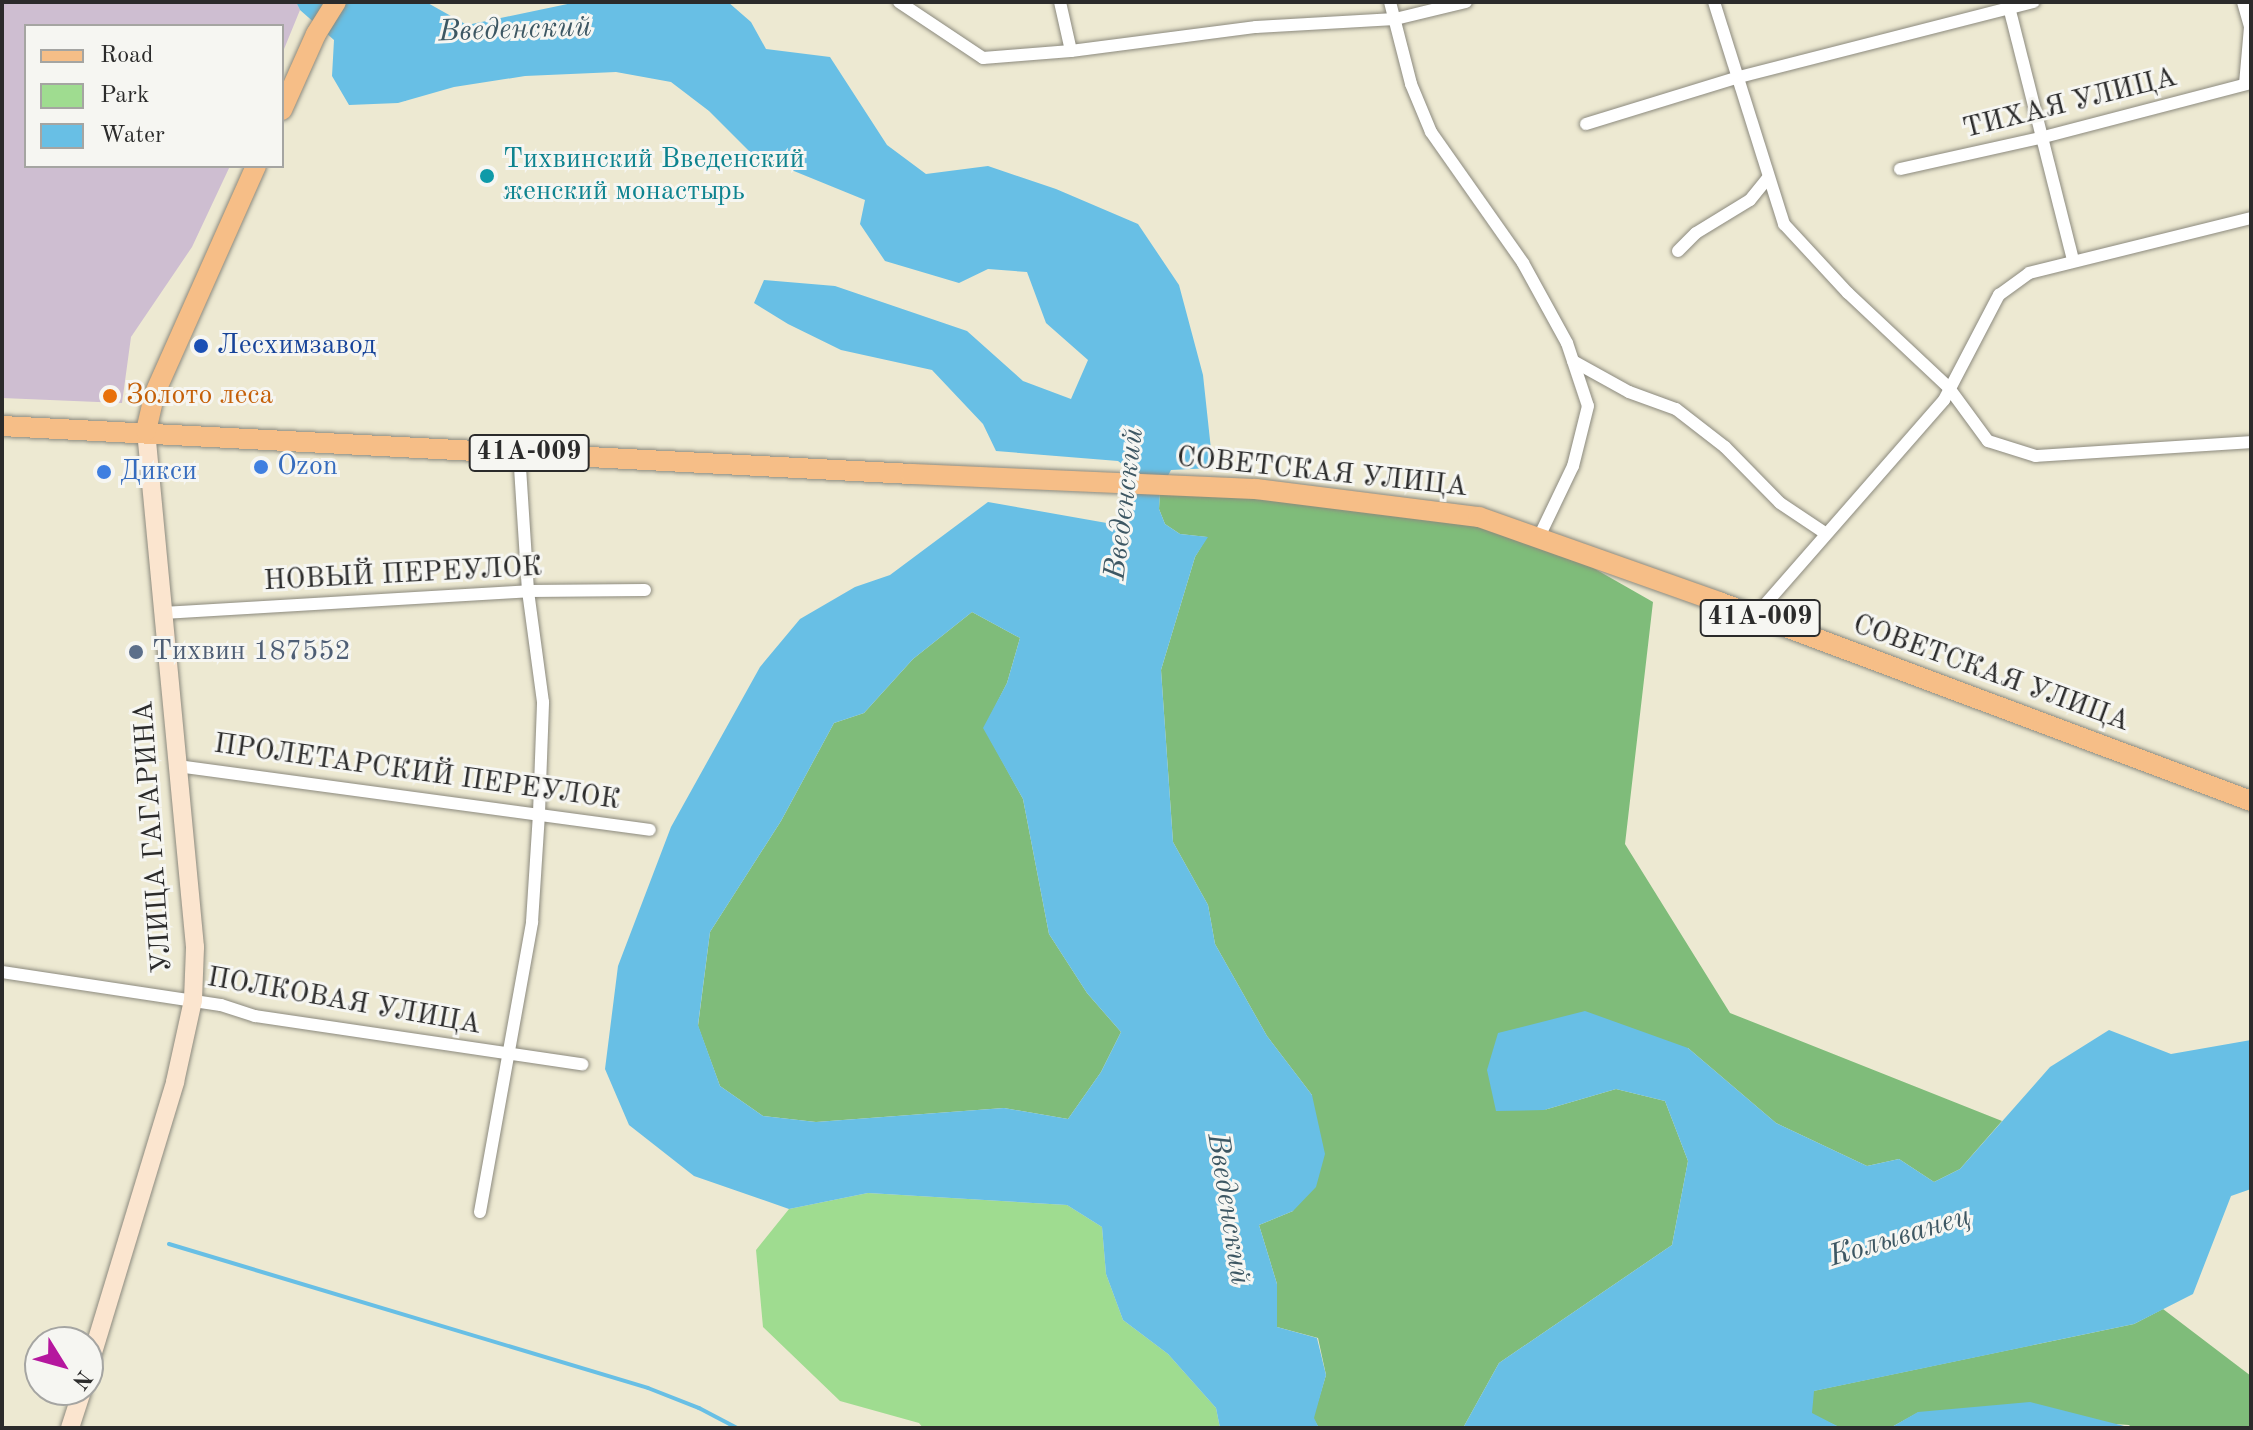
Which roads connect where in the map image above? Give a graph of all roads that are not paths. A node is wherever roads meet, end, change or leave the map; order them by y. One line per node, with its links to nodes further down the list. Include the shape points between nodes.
1 (336, 2): 14 (main road)
2 (899, 2): 11 (street, via 983,58)
3 (1060, 2): 11 (street)
4 (1390, 2): 10 (street)
5 (1466, 2): 10 (street)
6 (1714, 2): 12 (street)
7 (2034, 2): 9 (street)
8 (2243, 2): 13 (street, via 2250,27 2244,67)
9 (2008, 5): 12 (street); 16 (street)
10 (1395, 19): 11 (street, via 1256,27); 23 (street, via 1411,84 1431,132 1523,263)
11 (1071, 51)
12 (1739, 77): 15 (street); 19 (street)
13 (2248, 83): 16 (street, ТИХАЯ УЛИЦА)
14 (284, 106)
15 (1586, 124)
16 (2040, 138): 18 (street, ТИХАЯ УЛИЦА); 22 (street)
17 (255, 168): 26 (main road, via 154,395)
18 (1900, 169)
19 (1768, 178): 21 (street, via 1750,200 1696,233); 24 (street, via 1784,224)
20 (2251, 218): 22 (street)
21 (1678, 251)
22 (2073, 260): 24 (street, via 2029,273 1999,295)
23 (1573, 361): 29 (street, via 1629,392 1676,409 1725,447 1780,503); 30 (street, via 1588,406 1573,466)
24 (1949, 388): 27 (street, via 1988,441 2036,456); 29 (street)
25 (2, 426): 26 (main road, 41А-009)
26 (146, 431): 28 (main road, СОВЕТСКАЯ УЛИЦА / 41А-009); 33 (street, УЛИЦА ГАГАРИНА)
27 (2251, 442)
28 (519, 452): 30 (main road, СОВЕТСКАЯ УЛИЦА / 41А-009, via 1256,489 1479,517); 32 (street)
29 (1825, 533): 34 (street)
30 (1539, 537): 34 (main road, СОВЕТСКАЯ УЛИЦА / 41А-009)
31 (645, 590): 32 (street, НОВЫЙ ПЕРЕУЛОК)
32 (528, 591): 33 (street, НОВЫЙ ПЕРЕУЛОК); 37 (street, via 543,702)
33 (163, 613): 35 (street, УЛИЦА ГАГАРИНА)
34 (1755, 616): 36 (main road, СОВЕТСКАЯ УЛИЦА / 41А-009)
35 (178, 766): 37 (street, ПРОЛЕТАРСКИЙ ПЕРЕУЛОК); 40 (street, УЛИЦА ГАГАРИНА, via 195,947)
36 (2251, 801)
37 (539, 813): 38 (street, ПРОЛЕТАРСКИЙ ПЕРЕУЛОК); 41 (street, via 532,922)
38 (650, 830)
39 (2, 972): 40 (street, ПОЛКОВАЯ УЛИЦА)
40 (193, 1000): 41 (street, ПОЛКОВАЯ УЛИЦА, via 255,1016); 44 (street, УЛИЦА ГАГАРИНА, via 175,1082)
41 (510, 1054): 42 (street, ПОЛКОВАЯ УЛИЦА); 43 (street)
42 (582, 1064)
43 (480, 1212)
44 (101, 1326)
45 (77, 1406): 46 (street)
46 (70, 1428)

